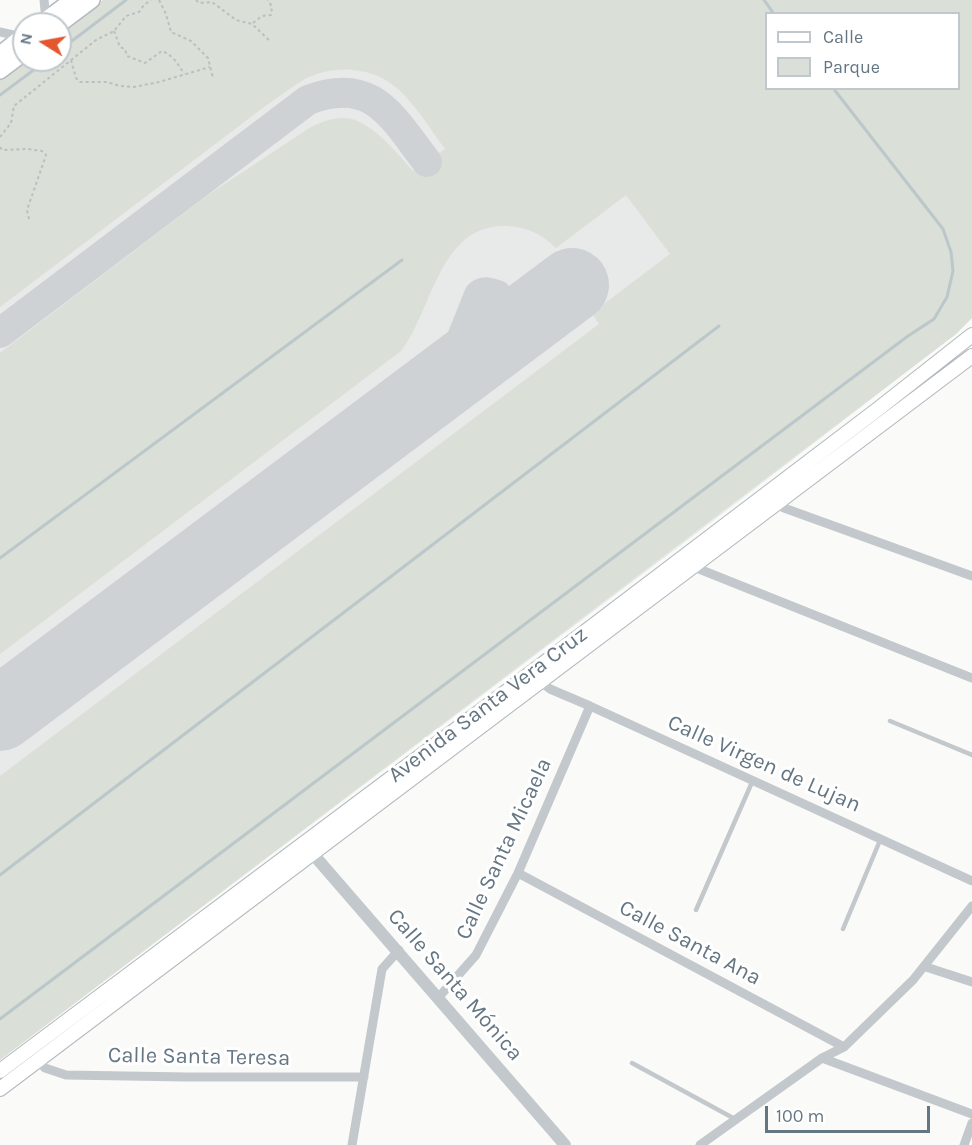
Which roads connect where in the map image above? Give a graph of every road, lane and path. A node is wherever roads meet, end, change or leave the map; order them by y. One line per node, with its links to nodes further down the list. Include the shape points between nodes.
1 (72, 0): 7 (highway)
2 (92, 0): 8 (highway)
3 (151, 0): 10 (path, via 139,12 126,16)
4 (159, 0): 15 (path, via 171,32 191,41 208,58)
5 (196, 0): 9 (path, via 212,2 236,20)
6 (268, 0): 9 (path, via 271,15)
7 (61, 12)
8 (70, 12)
9 (252, 24): 11 (path)
10 (114, 31): 13 (path); 18 (path, via 127,56 145,63 162,51 176,61)
11 (268, 40)
12 (12, 56): 16 (highway)
13 (72, 59)
14 (72, 64): 18 (path, via 76,78 85,83 134,87)
15 (210, 67): 18 (path); 19 (path)
16 (0, 71)
17 (56, 72): 20 (path, via 14,106 11,123)
18 (184, 74)
19 (213, 78)
20 (0, 137)
21 (0, 147): 22 (path, via 42,151 46,155 27,210)
22 (29, 219)
23 (972, 335): 49 (main road, Avenida Santa Vera Cruz, via 507,691)
24 (972, 356): 25 (main road, Avenida Santa Vera Cruz)
25 (777, 503): 26 (main road, Avenida Santa Vera Cruz); 27 (street)
26 (694, 567): 28 (street); 29 (main road, Avenida Santa Vera Cruz)
27 (972, 576)
28 (972, 678)
29 (542, 682): 30 (street, Calle Virgen de Lujan); 35 (main road, Avenida Santa Vera Cruz)
30 (590, 706): 33 (street, Calle Virgen de Lujan); 36 (street, Calle Santa Micaela)
31 (890, 721): 32 (lane)
32 (972, 755)
33 (753, 780): 34 (street, Calle Virgen de Lujan); 39 (lane)
34 (881, 838): 37 (street, Calle Virgen de Lujan); 40 (lane)
35 (313, 854): 41 (street, Calle Santa Mónica); 47 (main road, Avenida Santa Vera Cruz)
36 (518, 873): 44 (street, Calle Santa Micaela, via 476,955); 45 (street, Calle Santa Ana)
37 (972, 881)
38 (972, 906): 42 (street)
39 (696, 910)
40 (843, 929)
41 (399, 951): 44 (street, Calle Santa Mónica); 50 (street, via 382,969)
42 (926, 967): 43 (street); 45 (street)
43 (972, 982)
44 (438, 998): 56 (street, Calle Santa Mónica)
45 (844, 1047): 46 (street)
46 (822, 1058): 52 (street); 53 (street)
47 (38, 1060): 50 (street, Calle Santa Teresa, via 45,1068 66,1075); 51 (main road, Avenida Santa Vera Cruz)
48 (632, 1063): 53 (lane)
49 (0, 1071)
50 (364, 1077): 55 (street)
51 (0, 1089)
52 (972, 1114)
53 (735, 1119): 57 (street)
54 (972, 1123): 58 (street)
55 (352, 1145)
56 (565, 1145)
57 (700, 1145)
58 (964, 1145)

